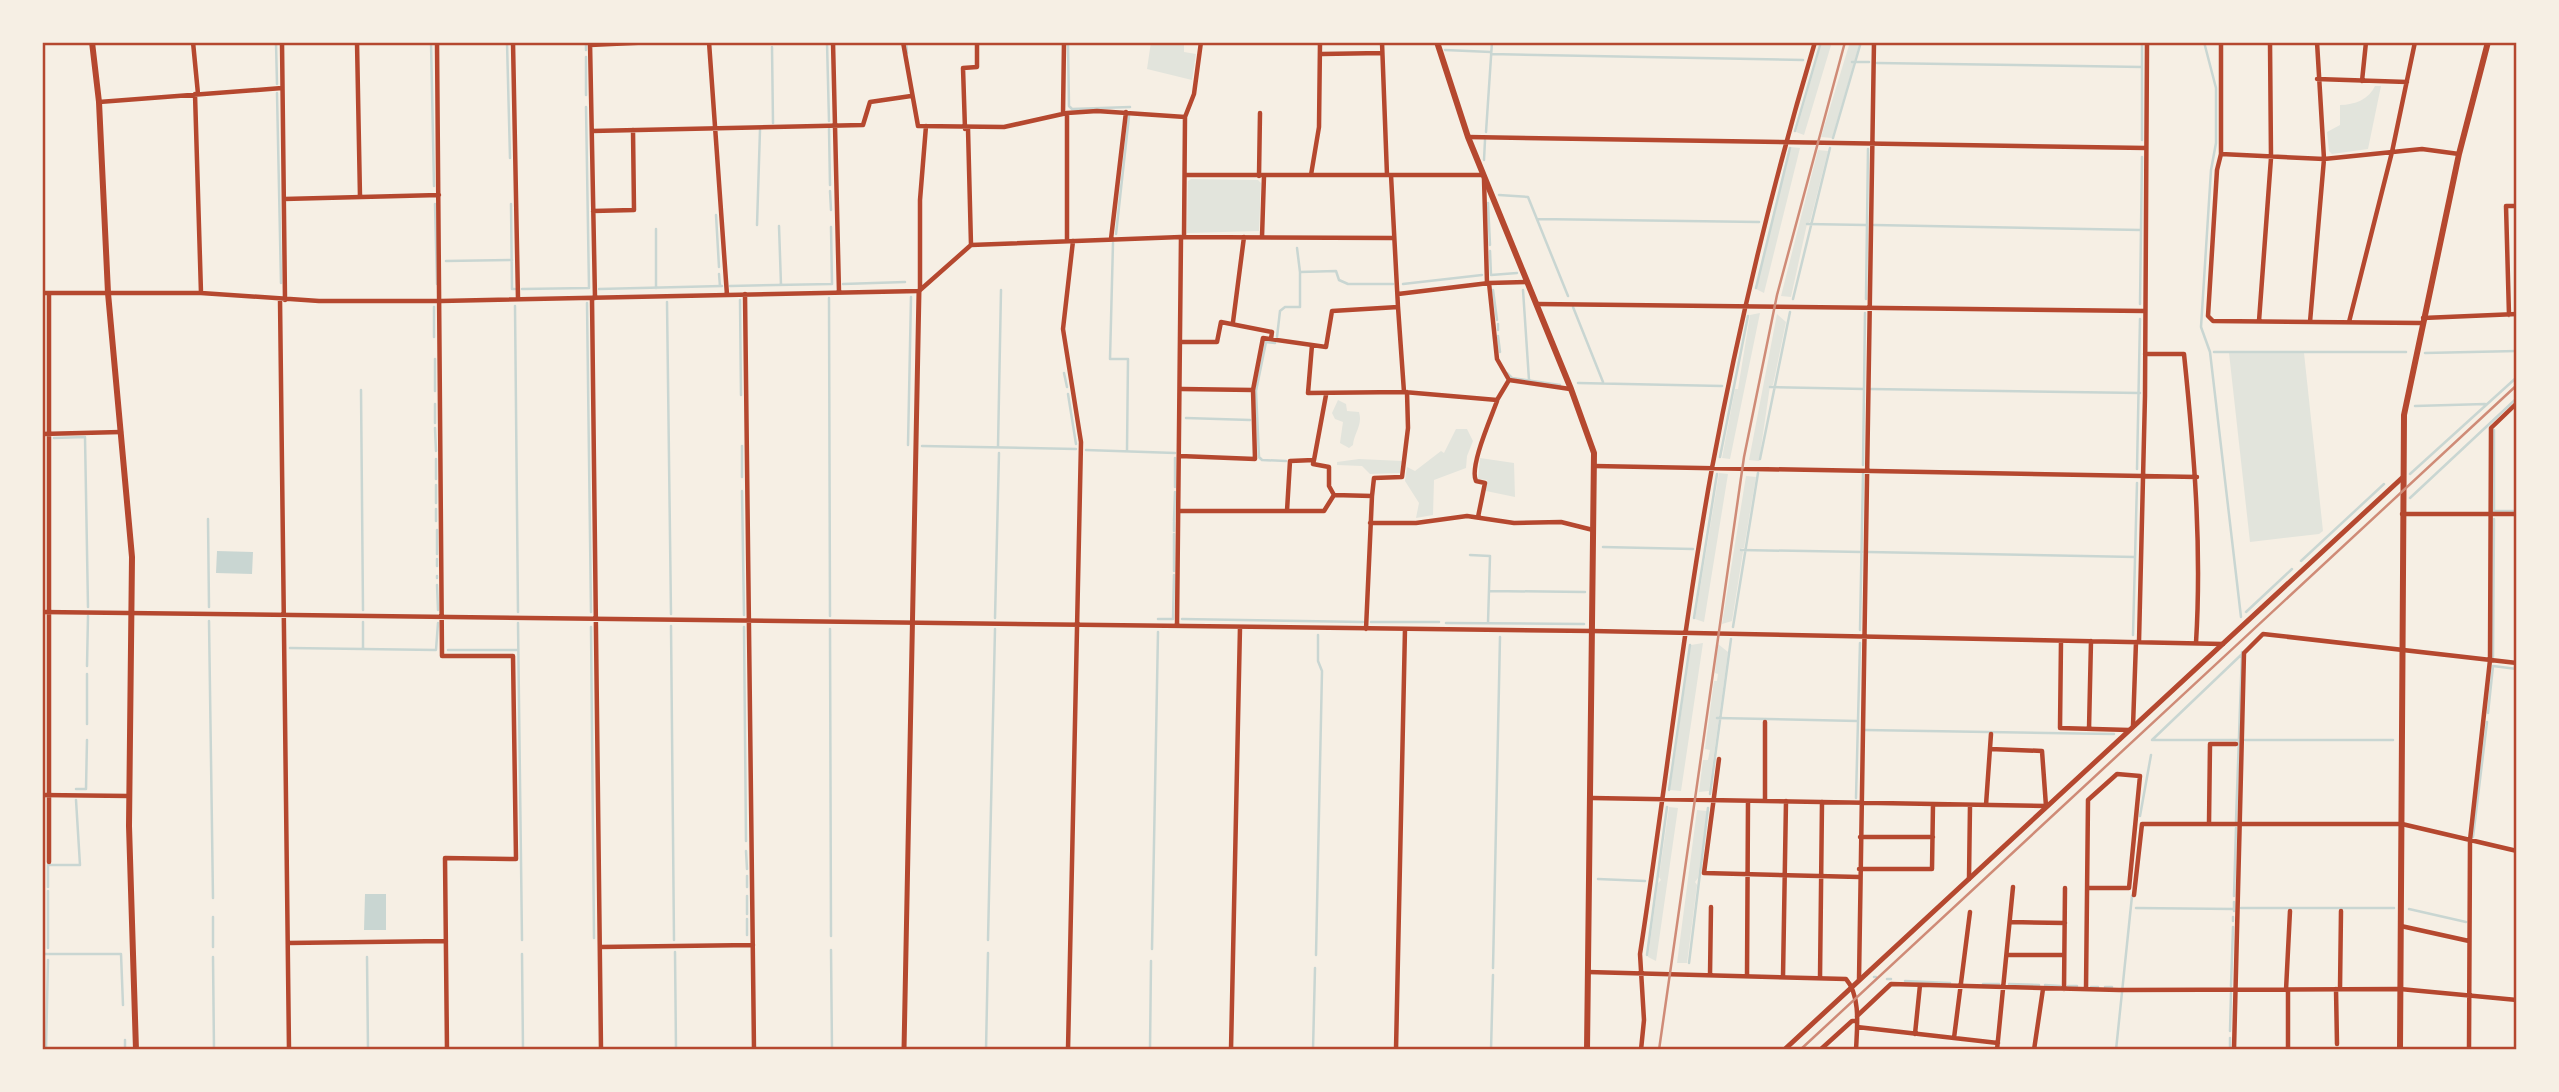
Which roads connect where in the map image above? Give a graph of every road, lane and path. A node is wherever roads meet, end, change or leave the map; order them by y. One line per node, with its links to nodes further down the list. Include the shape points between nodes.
1 (92, 42): 35 (main road)
2 (193, 42): 33 (street)
3 (282, 42): 32 (street)
4 (357, 42): 61 (street)
5 (437, 42): 60 (street)
6 (513, 42): 84 (street)
7 (654, 42): 26 (street)
8 (709, 42): 42 (street)
9 (833, 42): 40 (street)
10 (903, 42): 34 (street)
11 (977, 42): 43 (street, via 978,67 963,68)
12 (1064, 42): 37 (street)
13 (1202, 42): 39 (street, via 1194,94)
14 (1320, 42): 28 (street)
15 (1382, 42): 27 (street)
16 (1437, 42): 46 (main road)
17 (1815, 42): 47 (street)
18 (1874, 42): 48 (street)
19 (2147, 42): 49 (street)
20 (2221, 42): 51 (street)
21 (2270, 42): 53 (street)
22 (2317, 42): 29 (street)
23 (2366, 42): 30 (street)
24 (2415, 42): 31 (street)
25 (2487, 42): 52 (main road)
26 (590, 43): 45 (street)
27 (1382, 53): 28 (street); 57 (street)
28 (1322, 54): 56 (street, via 1319,127)
29 (2317, 79): 30 (street); 54 (street)
30 (2362, 81): 31 (street)
31 (2406, 82): 50 (street)
32 (282, 88): 33 (street); 62 (street)
33 (197, 94): 35 (street); 78 (street)
34 (911, 96): 40 (street, via 870,102 863,125); 41 (street, via 918,126)
35 (99, 102): 77 (main road)
36 (1126, 112): 37 (street); 39 (street); 69 (street)
37 (1065, 113): 43 (street, via 1004,127); 70 (street)
38 (1260, 113): 58 (street)
39 (1185, 117): 55 (street)
40 (835, 125): 42 (street); 75 (street)
41 (926, 126): 43 (street); 74 (street)
42 (715, 127): 44 (street); 80 (street)
43 (967, 129): 71 (street)
44 (633, 130): 45 (street); 64 (street, via 634,210)
45 (592, 131): 64 (street)
46 (1468, 137): 47 (street); 59 (main road)
47 (1785, 142): 48 (street); 87 (street)
48 (1871, 143): 49 (street); 89 (street)
49 (2146, 148): 90 (street)
50 (2392, 152): 52 (street, via 2422,149); 54 (street); 97 (street)
51 (2221, 154): 53 (street); 94 (street, via 2208,316 2213,321)
52 (2459, 154): 93 (main road)
53 (2272, 158): 54 (street); 94 (street)
54 (2324, 159): 96 (street)
55 (1185, 175): 58 (street); 65 (street)
56 (1311, 175): 57 (street); 58 (street)
57 (1389, 175): 59 (street); 68 (street)
58 (1261, 176): 67 (street)
59 (1484, 177): 72 (main road); 73 (street)
60 (439, 195): 61 (street); 85 (street)
61 (360, 197): 62 (street)
62 (284, 199): 83 (street)
63 (2517, 206): 92 (street, via 2506,206)
64 (593, 211): 82 (street)
65 (1183, 237): 66 (street); 69 (street); 99 (street)
66 (1244, 237): 67 (street); 95 (street)
67 (1262, 237): 68 (street)
68 (1392, 238): 79 (street)
69 (1111, 239): 70 (street)
70 (1070, 241): 71 (street); 139 (street, via 1063,329 1081,442)
71 (971, 245): 74 (street)
72 (1527, 282): 73 (street); 86 (main road)
73 (1488, 283): 79 (street); 102 (street, via 1497,359)
74 (919, 291): 75 (street); 138 (street)
75 (839, 292): 81 (street)
76 (45, 293): 77 (street); 112 (street)
77 (108, 293): 78 (street); 110 (main road)
78 (201, 293): 83 (street)
79 (1398, 294): 88 (street)
80 (727, 295): 81 (street); 82 (street)
81 (745, 295): 137 (street)
82 (594, 298): 84 (street); 136 (street)
83 (283, 299): 85 (street); 134 (street)
84 (518, 299): 85 (street)
85 (441, 301): 135 (street)
86 (1536, 304): 87 (street); 104 (main road)
87 (1745, 304): 89 (street); 116 (street)
88 (1398, 307): 100 (street, via 1332,311 1326,347); 106 (street)
89 (1869, 307): 90 (street); 117 (street)
90 (2145, 312): 101 (street)
91 (2517, 314): 92 (street)
92 (2509, 315): 93 (street)
93 (2422, 320): 97 (street); 120 (main road, via 2404,415)
94 (2259, 321): 96 (street)
95 (1233, 322): 98 (street, via 1272,332); 99 (street, via 1221,322 1217,342)
96 (2310, 322): 97 (street)
97 (2349, 322)
98 (1271, 339): 100 (street); 105 (street, via 1263,338)
99 (1181, 342): 103 (street)
100 (1312, 345): 107 (street, via 1308,393)
101 (2145, 355): 118 (street); 119 (street, via 2184,354)
102 (1509, 380): 104 (street); 108 (street)
103 (1182, 389): 105 (street); 113 (street)
104 (1571, 389): 115 (main road, via 1590,439)
105 (1253, 390): 113 (street, via 1255,459)
106 (1405, 392): 107 (street); 108 (street); 122 (street, via 1408,428 1402,477 1374,478)
107 (1326, 395): 114 (street)
108 (1497, 400): 128 (street, via 1477,454 1474,476 1485,483)
109 (2517, 403): 126 (street, via 2491,428)
110 (121, 432): 112 (street); 133 (main road, via 131,536)
111 (42, 434): 112 (street)
112 (49, 434): 132 (street)
113 (1181, 456): 123 (street)
114 (1314, 460): 121 (street, via 1313,464 1329,467); 124 (street, via 1288,464)
115 (1594, 466): 116 (street); 130 (main road)
116 (1713, 467): 117 (street); 145 (street)
117 (1866, 470): 118 (street); 146 (street)
118 (2143, 477): 119 (street); 149 (street)
119 (2197, 477): 150 (street, via 2200,575)
120 (2402, 478): 125 (main road); 151 (street)
121 (1334, 495): 122 (street); 124 (street, via 1324,511)
122 (1371, 496): 129 (street)
123 (1180, 511): 124 (street); 140 (street)
124 (1287, 511)
125 (2401, 514): 126 (street); 152 (main road)
126 (2490, 514): 127 (street); 153 (street)
127 (2517, 514)
128 (1478, 517): 129 (street); 130 (street, via 1514,523 1561,522)
129 (1370, 523): 142 (street)
130 (1593, 530): 144 (main road)
131 (42, 612): 132 (street)
132 (51, 612): 133 (street); 163 (street)
133 (132, 613): 134 (street); 164 (main road)
134 (285, 615): 135 (street); 204 (street)
135 (443, 617): 136 (street); 203 (street, via 442,656 513,656 516,859 445,858)
136 (596, 619): 137 (street); 206 (street)
137 (749, 621): 138 (street); 205 (street)
138 (914, 623): 139 (street); 239 (street)
139 (1078, 625): 140 (street); 240 (street)
140 (1177, 626): 141 (street)
141 (1240, 627): 142 (street); 241 (street)
142 (1366, 629): 143 (street)
143 (1405, 629): 144 (street); 242 (street)
144 (1592, 631): 145 (street); 165 (main road)
145 (1685, 634): 146 (street); 166 (street)
146 (1864, 637): 147 (street); 172 (street)
147 (2061, 641): 148 (street); 157 (street, via 2060,728)
148 (2091, 641): 149 (street); 157 (street)
149 (2137, 642): 150 (street); 156 (street)
150 (2196, 643): 151 (street)
151 (2222, 643): 156 (street)
152 (2401, 650): 153 (street); 178 (street, via 2263,634 2245,653); 179 (main road)
153 (2490, 660): 154 (street); 182 (street)
154 (2517, 663)
155 (1765, 722): 169 (street)
156 (2131, 728): 157 (street); 176 (street)
157 (2089, 729)
158 (1991, 734): 160 (street)
159 (2236, 744): 177 (street, via 2210,744)
160 (1990, 750): 175 (street); 176 (street, via 2042,751)
161 (1718, 759): 167 (street)
162 (42, 795): 163 (street)
163 (49, 795): 164 (street); 184 (street)
164 (129, 796): 234 (main road)
165 (1592, 798): 166 (street); 209 (main road)
166 (1662, 799): 167 (street); 210 (street, via 1640,954)
167 (1713, 800): 168 (street); 186 (street, via 1704,873)
168 (1748, 801): 169 (street); 186 (street)
169 (1765, 801): 170 (street)
170 (1786, 801): 171 (street); 187 (street)
171 (1822, 802): 172 (street); 188 (street)
172 (1860, 803): 173 (street); 180 (street)
173 (1933, 804): 174 (street); 181 (street)
174 (1970, 805): 175 (street); 190 (street)
175 (1986, 805): 176 (street)
176 (2046, 806): 190 (street)
177 (2209, 824): 178 (street); 194 (street, via 2142,824)
178 (2240, 824): 179 (street); 225 (street)
179 (2402, 824): 182 (street); 201 (main road)
180 (1860, 837): 181 (street); 185 (street)
181 (1933, 837): 185 (street, via 1932,869)
182 (2470, 840): 183 (street); 202 (street)
183 (2517, 851)
184 (48, 862)
185 (1859, 869): 189 (street)
186 (1748, 874): 187 (street); 212 (street)
187 (1785, 875): 188 (street); 213 (street)
188 (1821, 876): 189 (street); 214 (street)
189 (1859, 877): 215 (street)
190 (1969, 879): 215 (street)
191 (2013, 887): 199 (street)
192 (2065, 888): 200 (street)
193 (2088, 888): 193 (street, via 2129,888 2140,776 2117,774 2088,800); 222 (street)
194 (2134, 895)
195 (1711, 907): 211 (street)
196 (2290, 911): 226 (street)
197 (2341, 911): 223 (street)
198 (1970, 912): 218 (street)
199 (2010, 922): 200 (street); 207 (street)
200 (2064, 923): 208 (street)
201 (2401, 926): 202 (street); 224 (main road)
202 (2469, 941): 227 (street)
203 (446, 942): 204 (street); 236 (street)
204 (288, 943): 235 (street)
205 (753, 945): 206 (street); 238 (street)
206 (600, 947): 237 (street)
207 (2007, 955): 208 (street); 219 (street)
208 (2064, 956): 221 (street)
209 (1588, 972): 210 (street); 243 (main road)
210 (1642, 973): 211 (street); 244 (street)
211 (1710, 975): 212 (street)
212 (1747, 976): 213 (street)
213 (1783, 977): 214 (street)
214 (1820, 978): 217 (street, via 1846,979)
215 (1859, 980): 217 (street)
216 (1920, 985): 218 (street); 229 (street, via 1891,984); 230 (street)
217 (1852, 986): 229 (street); 245 (street)
218 (1961, 986): 219 (street); 231 (street)
219 (2005, 988): 220 (street); 232 (street)
220 (2043, 988): 221 (street); 249 (street)
221 (2064, 989): 222 (street)
222 (2086, 989): 225 (street)
223 (2338, 989): 224 (street); 226 (street); 233 (street)
224 (2400, 989): 227 (street); 252 (main road)
225 (2235, 990): 226 (street); 250 (street)
226 (2287, 990): 251 (street)
227 (2469, 995): 228 (street); 253 (street)
228 (2517, 1000)
229 (1857, 1021): 230 (street); 246 (street); 247 (street)
230 (1915, 1034): 231 (street)
231 (1954, 1038): 232 (street)
232 (1998, 1043): 248 (street)
233 (2337, 1044)
234 (136, 1050)
235 (289, 1050)
236 (447, 1050)
237 (601, 1050)
238 (754, 1050)
239 (904, 1050)
240 (1068, 1050)
241 (1231, 1050)
242 (1396, 1050)
243 (1587, 1050)
244 (1641, 1050)
245 (1784, 1050)
246 (1821, 1050)
247 (1856, 1050)
248 (1997, 1050)
249 (2034, 1050)
250 (2234, 1050)
251 (2288, 1050)
252 (2400, 1050)
253 (2469, 1050)

